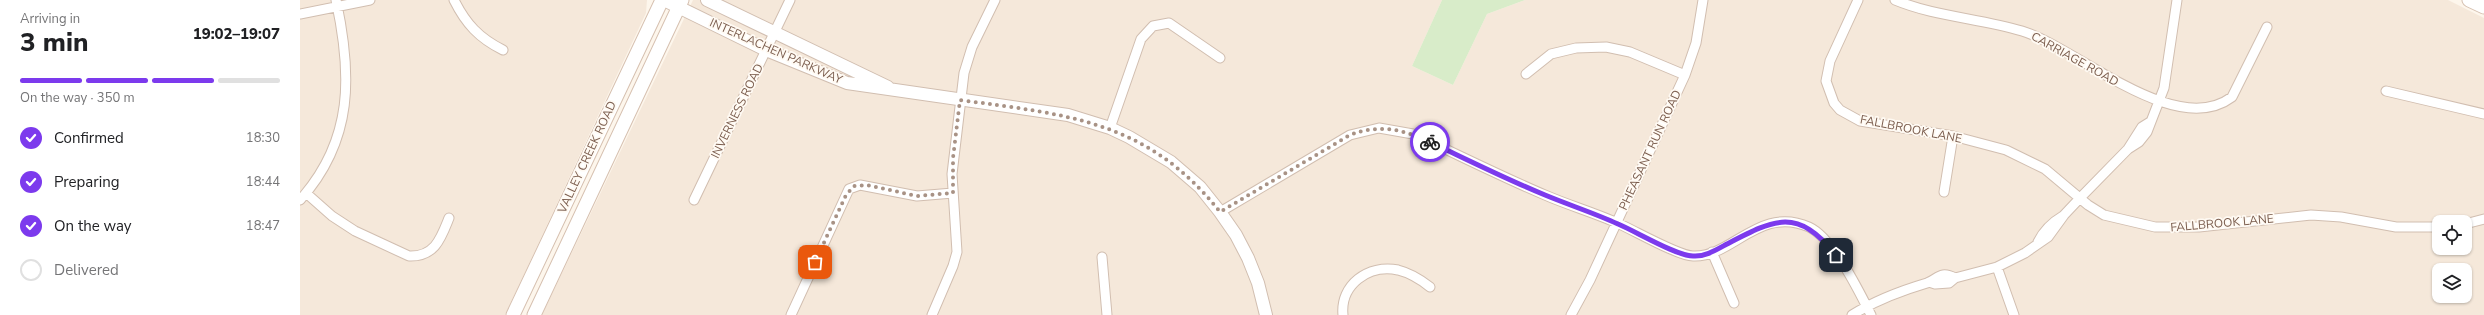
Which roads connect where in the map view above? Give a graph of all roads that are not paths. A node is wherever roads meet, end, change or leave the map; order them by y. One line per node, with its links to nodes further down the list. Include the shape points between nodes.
1 (370, 0): 12 (street)
2 (454, 0): 18 (street, via 472,30 485,41)
3 (663, 0): 13 (street, INTERLACHEN PARKWAY); 47 (main road, VALLEY CREEK ROAD)
4 (707, 0): 17 (street, INTERLACHEN PARKWAY)
5 (790, 0): 17 (street, INVERNESS ROAD)
6 (996, 0): 25 (street, via 968,58)
7 (1703, 0): 22 (street, PHEASANT RUN ROAD, via 1696,43)
8 (1858, 0): 29 (street, FALLBROOK LANE, via 1827,70 1828,87 1834,103 1840,110 1860,121)
9 (1895, 0): 26 (street, CARRIAGE ROAD, via 1928,12 2039,37 2117,83)
10 (2177, 0): 26 (street)
11 (2469, 0): 14 (main road)
12 (336, 3): 15 (street); 32 (street, via 346,57 345,109 332,151)
13 (680, 4): 19 (street, INTERLACHEN PARKWAY); 48 (main road, VALLEY CREEK ROAD)
14 (2484, 7)
15 (300, 14)
16 (2267, 28): 26 (street, CARRIAGE ROAD, via 2238,89 2222,105 2212,108 2188,107)
17 (775, 32): 19 (street, INVERNESS ROAD); 23 (street, INTERLACHEN PARKWAY)
18 (503, 50)
19 (766, 50): 23 (street, INTERLACHEN PARKWAY, via 847,83); 34 (street, INVERNESS ROAD)
20 (1220, 58): 28 (street, via 1169,23 1153,26 1141,39)
21 (1526, 74): 22 (street, via 1551,54 1576,48 1606,47 1630,52)
22 (1685, 75): 39 (street, PHEASANT RUN ROAD)
23 (893, 89): 25 (street, INTERLACHEN PARKWAY)
24 (2386, 91): 27 (street)
25 (960, 100): 28 (street, INTERLACHEN PARKWAY, via 1068,116); 31 (street, via 953,158)
26 (2160, 100): 33 (street, via 2150,122 2142,127 2128,148)
27 (2484, 114)
28 (1110, 128): 35 (street, INTERLACHEN PARKWAY, via 1171,162 1200,187)
29 (1953, 136): 30 (street); 33 (street, FALLBROOK LANE, via 1987,144 2024,158 2045,169)
30 (1944, 192)
31 (953, 193): 49 (street, via 917,196 860,185 849,189); 50 (street, via 957,252)
32 (303, 196): 36 (street, via 355,231 409,256 418,256 434,248 440,241)
33 (2081, 197): 40 (street, FALLBROOK LANE, via 2104,215 2169,228 2310,215 2341,217 2396,227); 43 (street, via 2043,232 2038,242 2013,261)
34 (694, 200)
35 (1220, 212): 39 (street, via 1350,135 1379,128 1413,134 1544,195); 52 (street, INTERLACHEN PARKWAY, via 1248,258 1258,283)
36 (449, 218)
37 (2484, 219): 38 (street)
38 (2472, 222)
39 (1617, 223): 41 (street, via 1688,255 1701,256); 54 (street, PHEASANT RUN ROAD)
40 (2432, 227)
41 (1712, 252): 45 (street); 46 (street, via 1772,223 1792,222 1809,227 1820,235 1836,255)
42 (1102, 257): 51 (street)
43 (1997, 267): 46 (street, via 1955,278 1948,274 1934,277 1929,282 1895,292); 57 (street)
44 (1430, 287): 53 (street, via 1410,274 1396,270 1368,274 1348,287 1344,296)
45 (1734, 303)
46 (1866, 306): 55 (street); 56 (street)
47 (513, 315)
48 (534, 315)
49 (791, 315)
50 (932, 315)
51 (1107, 315)
52 (1266, 315)
53 (1343, 315)
54 (1571, 315)
55 (1852, 315)
56 (1870, 315)
57 (2014, 315)

